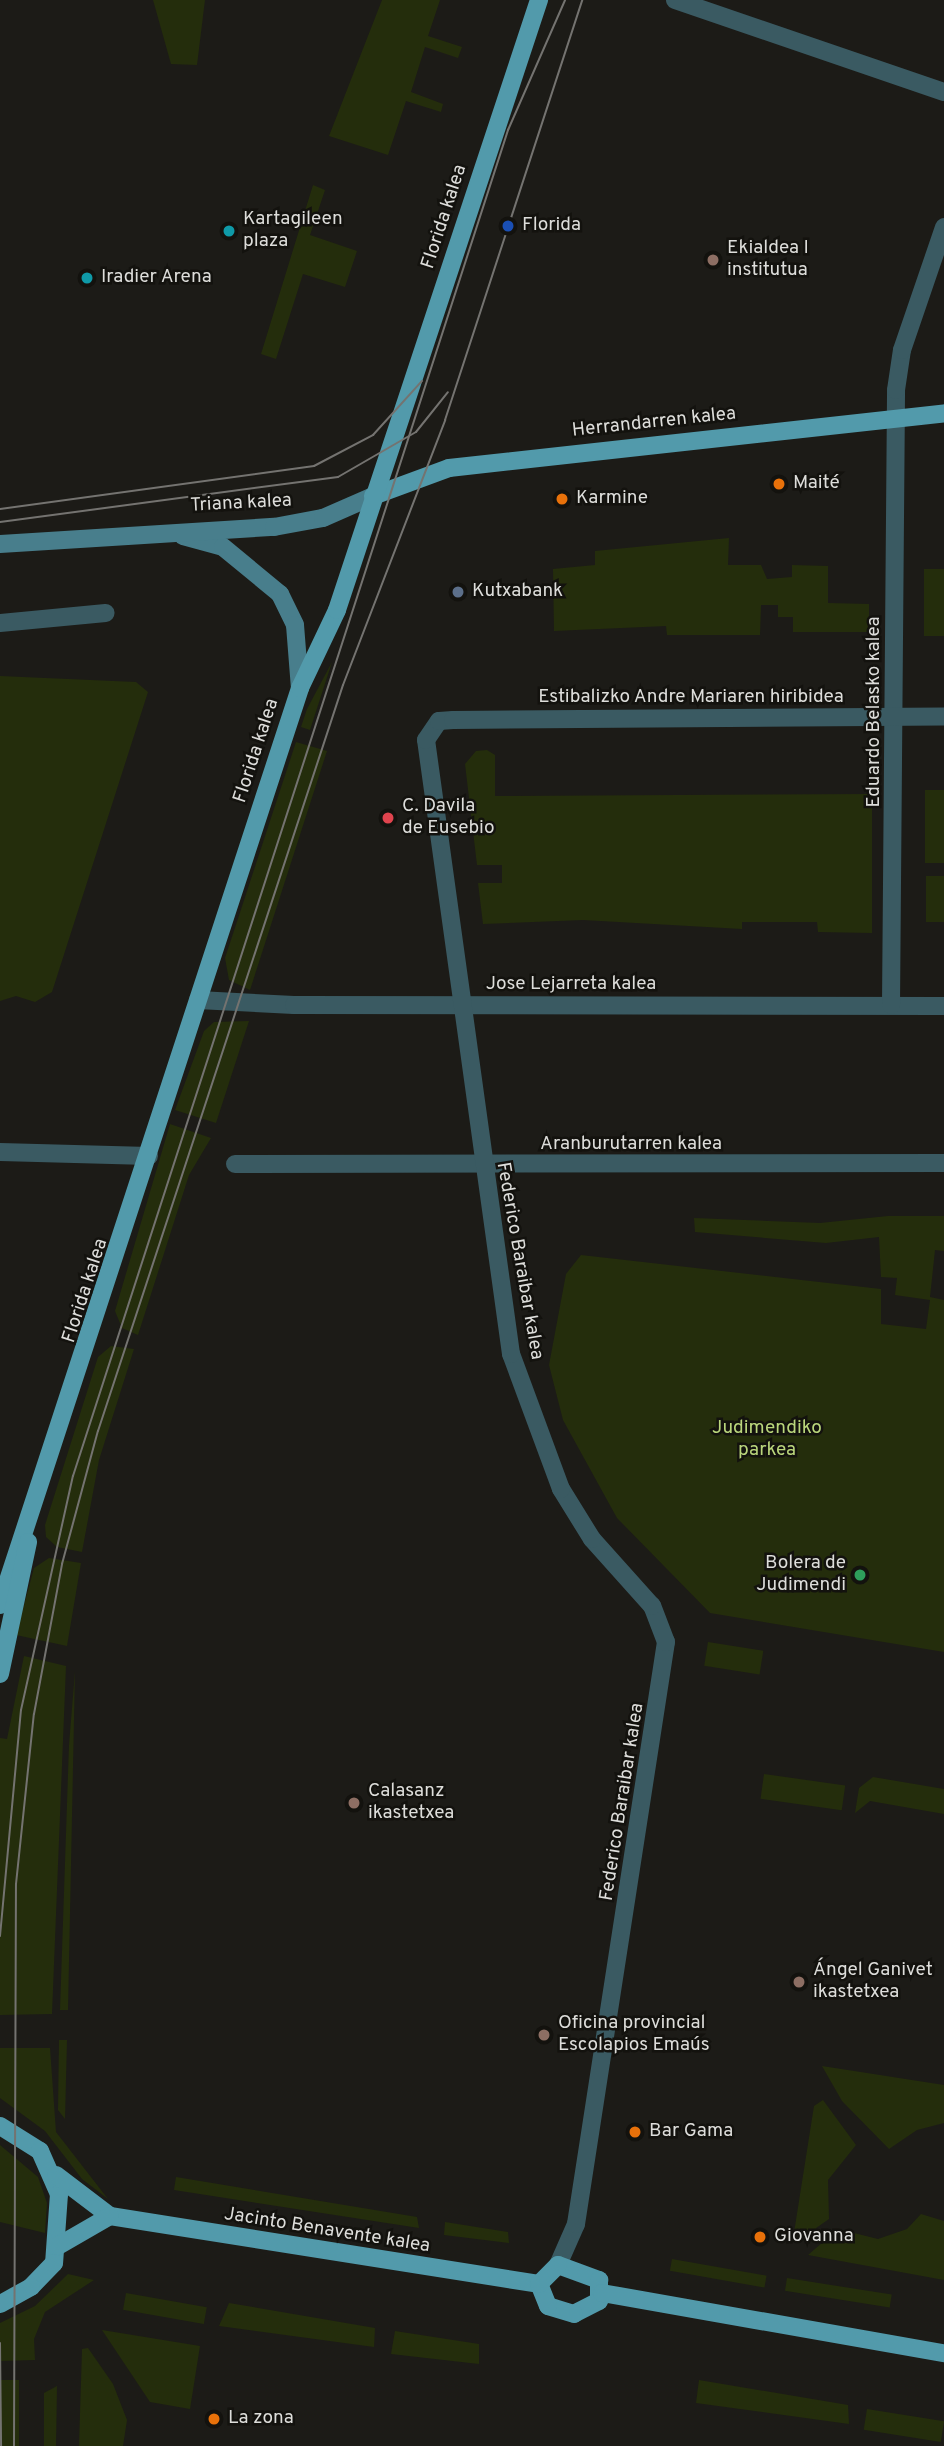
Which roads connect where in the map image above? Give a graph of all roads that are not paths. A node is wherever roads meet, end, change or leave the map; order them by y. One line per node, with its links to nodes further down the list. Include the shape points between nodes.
1 (539, 0): 7 (main road, Florida kalea)
2 (675, 0): 3 (street)
3 (944, 92)
4 (944, 227): 6 (street, Eduardo Belasko kalea, via 902,350)
5 (944, 413): 6 (main road, Herrandarren kalea)
6 (896, 418): 7 (main road, Herrandarren kalea, via 458,466 409,478); 14 (street, Eduardo Belasko kalea)
7 (373, 496): 8 (main road, Triana kalea, via 323,518 274,527); 12 (main road, Florida kalea, via 337,610)
8 (148, 531): 9 (main road, Triana kalea); 12 (main road, Triana kalea, via 212,542 266,578 295,625)
9 (0, 544)
10 (106, 613): 11 (street)
11 (0, 623)
12 (300, 688): 16 (main road, Florida kalea)
13 (944, 717): 14 (street, Estibalizko Andre Mariaren hiribidea)
14 (898, 718): 15 (street, Estibalizko Andre Mariaren hiribidea); 17 (street, Eduardo Belasko kalea)
15 (439, 721): 19 (street, Federico Baraibar kalea, via 426,740)
16 (198, 1000): 19 (street, Jose Lejarreta kalea); 21 (main road, Florida kalea)
17 (891, 1005): 18 (street, Jose Lejarreta kalea); 19 (street, Jose Lejarreta kalea)
18 (944, 1006)
19 (464, 1007): 24 (street, Federico Baraibar kalea)
20 (0, 1152): 21 (street)
21 (149, 1156): 25 (main road, Florida kalea)
22 (944, 1163): 24 (street, Aranburutarren kalea)
23 (235, 1164): 24 (street, Aranburutarren kalea)
24 (481, 1167): 32 (street, Federico Baraibar kalea, via 501,1305 533,1427 561,1489 592,1539 652,1606 666,1642 576,2224)
25 (32, 1521): 26 (main road, Florida kalea); 27 (main road, Florida kalea)
26 (0, 1605)
27 (0, 1674)
28 (0, 2126): 29 (main road, Jacinto Benavente kalea, via 31,2142)
29 (56, 2175): 30 (main road, Jacinto Benavente kalea); 31 (main road)
30 (110, 2216): 31 (main road); 33 (main road, Jacinto Benavente kalea)
31 (58, 2246): 35 (main road, via 43,2276)
32 (558, 2265): 33 (main road); 34 (main road, via 592,2274)
33 (538, 2284): 34 (main road, via 548,2306 565,2314 592,2307)
34 (602, 2292): 36 (main road)
35 (0, 2304)
36 (944, 2353)

